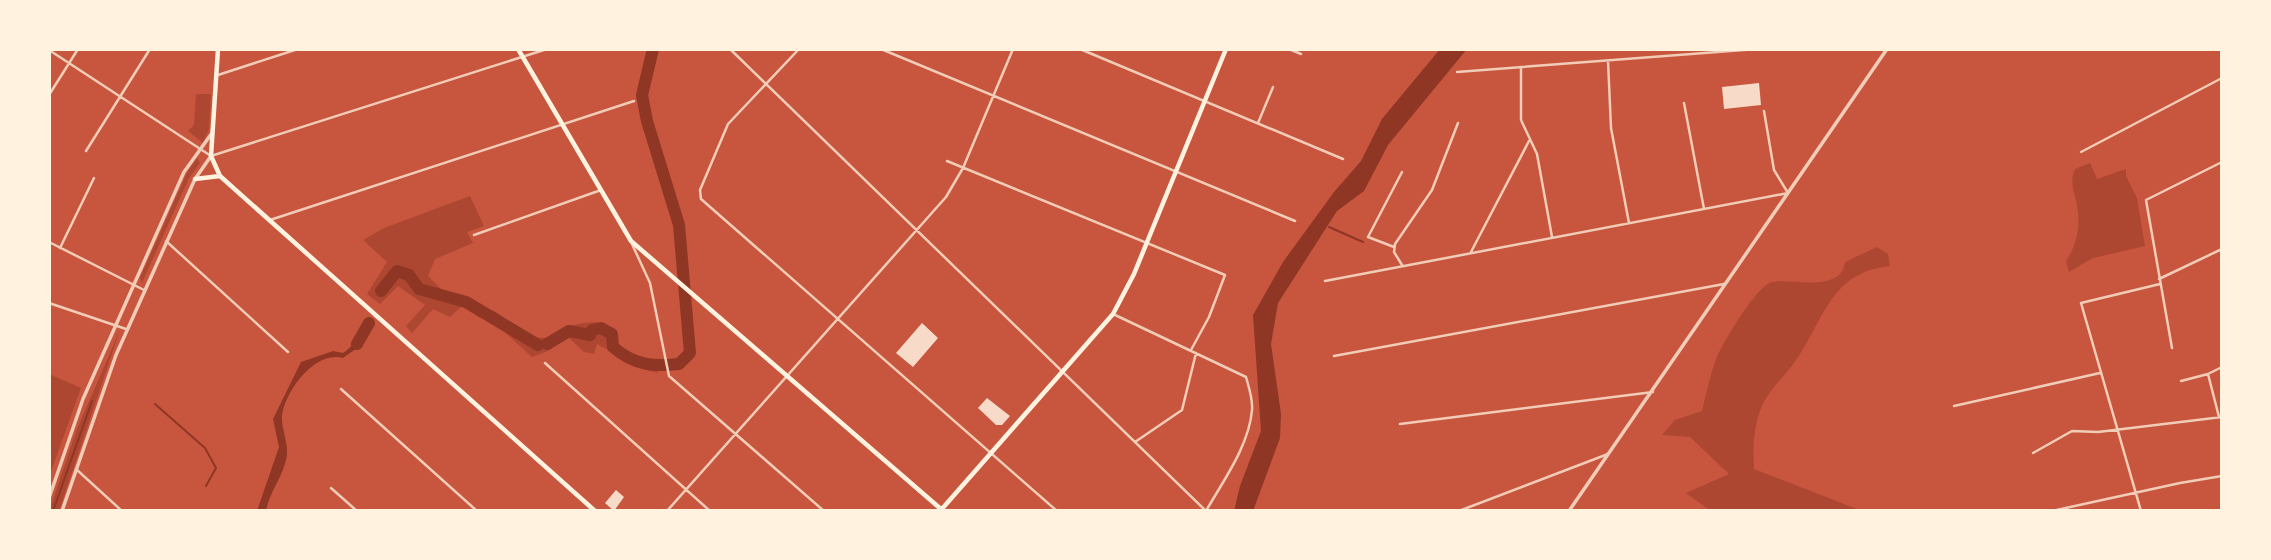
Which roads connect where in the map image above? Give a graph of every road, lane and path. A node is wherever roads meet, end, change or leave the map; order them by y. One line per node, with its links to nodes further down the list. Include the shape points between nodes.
1 (78, 49): 21 (street)
2 (150, 49): 29 (street)
3 (218, 49): 24 (main road)
4 (298, 49): 24 (street)
5 (518, 49): 19 (main road)
6 (547, 49): 19 (street)
7 (730, 49): 26 (street)
8 (799, 49): 26 (street)
9 (881, 49): 30 (street)
10 (1013, 49): 30 (street)
11 (1080, 49): 32 (street)
12 (1226, 49): 32 (main road)
13 (1289, 49): 18 (street)
14 (1757, 49): 17 (street)
15 (1887, 49): 54 (street)
16 (49, 50): 21 (street)
17 (1704, 51): 20 (street)
18 (1301, 54)
19 (523, 57): 37 (main road); 43 (street)
20 (1608, 61): 22 (street); 58 (street, via 1611,128)
21 (69, 62): 28 (street); 29 (street)
22 (1521, 67): 23 (street); 39 (street, via 1521,120)
23 (1457, 72)
24 (218, 75): 38 (main road)
25 (2222, 78): 42 (street)
26 (766, 84): 59 (street); 79 (street, via 728,124 699,195)
27 (1273, 87): 35 (street)
28 (49, 95)
29 (121, 95): 40 (street); 41 (street)
30 (993, 96): 47 (street); 48 (street)
31 (634, 101): 37 (street)
32 (1205, 101): 35 (street); 48 (main road)
33 (1684, 103): 55 (street)
34 (1764, 111): 54 (street, via 1774,170)
35 (1258, 123): 44 (street)
36 (1458, 123): 66 (street, via 1432,190)
37 (562, 124): 53 (main road); 56 (street)
38 (215, 128): 40 (street); 43 (main road)
39 (1529, 141): 61 (street, via 1537,154); 69 (street)
40 (202, 148): 43 (street); 75 (street, via 187,166)
41 (86, 151)
42 (2081, 152)
43 (211, 156): 50 (main road); 52 (street)
44 (1343, 159)
45 (947, 161): 47 (street)
46 (2222, 162): 71 (street, via 2146,200)
47 (963, 168): 59 (street); 65 (street)
48 (1175, 171): 57 (street); 65 (main road)
49 (1402, 172): 66 (street, via 1368,237)
50 (220, 176): 52 (main road); 56 (main road)
51 (94, 178): 67 (street)
52 (195, 179): 62 (street)
53 (601, 190): 60 (street); 64 (main road)
54 (1788, 193): 55 (street); 73 (street)
55 (1704, 209): 58 (street)
56 (270, 220): 115 (main road)
57 (1295, 221)
58 (1629, 223): 61 (street)
59 (917, 231): 79 (street); 89 (street)
60 (474, 235)
61 (1552, 237): 69 (street)
62 (166, 241): 76 (street); 84 (street)
63 (49, 242): 67 (street)
64 (631, 242): 92 (main road); 100 (street, via 650,283 666,371)
65 (1146, 243): 78 (main road); 83 (street, via 1225,275)
66 (1394, 247): 70 (street)
67 (60, 248): 75 (street)
68 (2222, 249): 71 (street)
69 (1471, 252): 70 (street)
70 (1402, 265): 72 (street)
71 (2159, 279): 74 (street)
72 (1325, 281)
73 (1724, 284): 86 (street); 95 (street)
74 (2160, 284): 82 (street); 90 (street, via 2081,303)
75 (134, 285): 76 (street); 80 (street)
76 (144, 290): 81 (street)
77 (49, 303): 80 (street)
78 (1113, 314): 83 (street); 89 (main road)
79 (838, 319): 92 (street); 104 (street)
80 (116, 326): 81 (street); 110 (street, via 83,399)
81 (126, 330): 105 (street)
82 (2172, 348)
83 (1191, 350): 85 (street)
84 (288, 352)
85 (1196, 352): 101 (street, via 1182,410); 121 (street, via 1243,373 1252,401 1250,422 1227,477)
86 (1334, 356)
87 (545, 362): 108 (street)
88 (2222, 368): 91 (street)
89 (1063, 372): 101 (street); 104 (main road)
90 (2100, 373): 96 (street); 99 (street)
91 (2208, 374): 93 (street); 97 (street)
92 (788, 377): 100 (street); 119 (main road)
93 (2181, 382)
94 (341, 389): 114 (street)
95 (1653, 392): 98 (street); 102 (street)
96 (1954, 406)
97 (2220, 418): 99 (street)
98 (1400, 424)
99 (2115, 429): 103 (street, via 2066,432); 109 (street)
100 (736, 435): 108 (street); 118 (street)
101 (1135, 442): 121 (street)
102 (1611, 453): 122 (street); 123 (street)
103 (2033, 453)
104 (992, 454): 119 (main road); 120 (street)
105 (76, 470): 111 (street); 112 (street)
106 (2222, 476): 109 (street)
107 (331, 488): 113 (street)
108 (687, 490): 116 (street); 117 (street)
109 (2134, 494): 124 (street); 125 (street)
110 (49, 498)
111 (62, 511)
112 (122, 511)
113 (357, 511)
114 (477, 511)
115 (595, 511)
116 (667, 511)
117 (710, 511)
118 (824, 511)
119 (942, 511)
120 (1057, 511)
121 (1206, 511)
122 (1459, 511)
123 (1569, 511)
124 (2052, 511)
125 (2141, 511)

